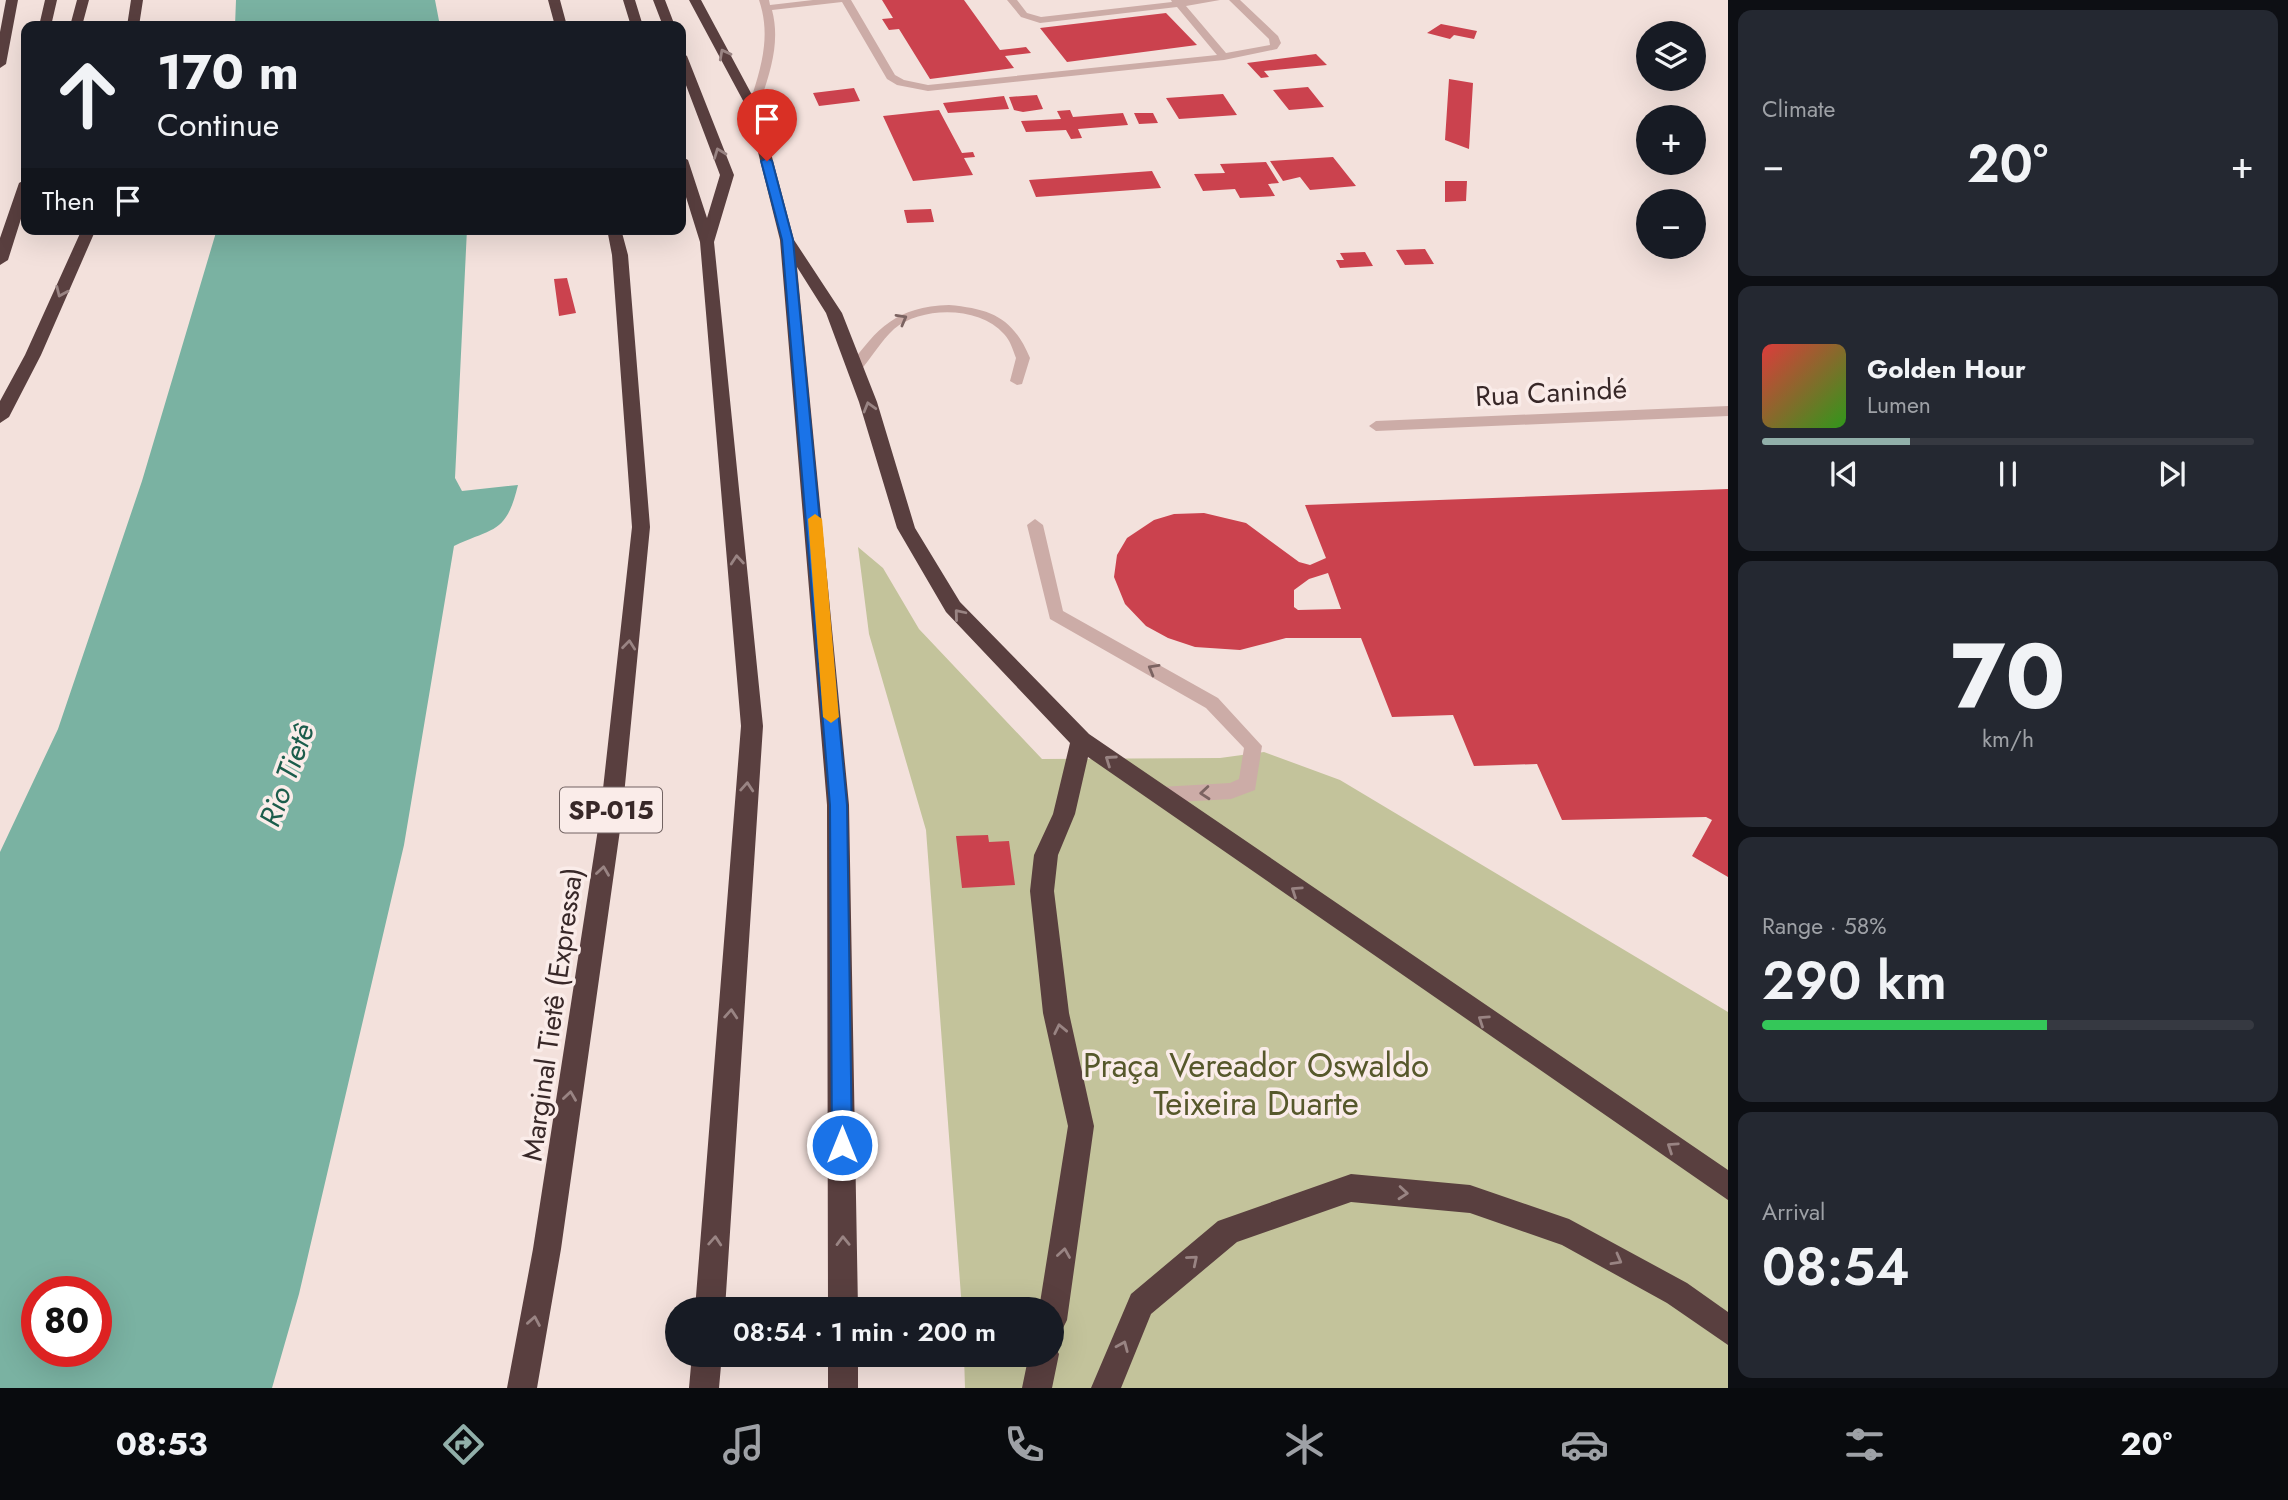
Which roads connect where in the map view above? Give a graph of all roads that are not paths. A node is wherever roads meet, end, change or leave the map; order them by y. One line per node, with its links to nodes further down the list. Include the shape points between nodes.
1 (12, 0): 23 (highway)
2 (51, 0): 16 (highway)
3 (83, 0): 17 (highway)
4 (137, 0): 18 (highway)
5 (554, 0): 19 (highway)
6 (629, 0): 20 (highway)
7 (659, 0): 21 (highway)
8 (695, 0): 25 (highway, one-way to 8)
9 (839, 0): 15 (lane)
10 (846, 0): 22 (lane, via 891,77 914,87 943,88)
11 (1012, 0): 14 (lane, via 1024,15 1040,20)
12 (1215, 0): 14 (lane)
13 (1234, 0): 22 (lane, via 1276,43)
14 (1178, 2): 22 (lane)
15 (766, 4): 25 (lane, via 771,46)
16 (46, 21)
17 (77, 21)
18 (134, 21)
19 (560, 21)
20 (635, 21)
21 (667, 21)
22 (1224, 57)
23 (0, 64)
24 (686, 69): 31 (highway, one-way to 24, via 727,175)
25 (753, 108): 30 (highway)
26 (686, 176): 31 (highway)
27 (21, 198): 32 (highway)
28 (86, 235): 36 (highway, one-way to 36)
29 (615, 235): 49 (highway, Marginal Tietê (Expressa) / SP-015, one-way to 29, via 611,816 641,527)
30 (787, 240): 33 (highway, via 834,313); 43 (highway, one-way to 30, via 838,805)
31 (707, 242): 42 (highway, one-way to 31, via 752,726)
32 (0, 260)
33 (855, 368): 34 (lane, one-way to 34, via 892,324 918,311 947,308 990,319 1007,329 1023,359); 39 (highway, one-way to 33, via 1004,665 953,607 906,528)
34 (1017, 381)
35 (1728, 411): 37 (lane, Rua Canindé)
36 (0, 417)
37 (1376, 426)
38 (1035, 525): 40 (lane, via 1056,615 1212,703 1253,746 1248,783 1231,791)
39 (1082, 740): 40 (highway, one-way to 39); 44 (highway, one-way to 39, via 1081,1126 1056,1013 1042,891 1046,855 1064,814)
40 (1160, 795): 41 (highway, one-way to 40)
41 (1728, 1186)
42 (711, 1297)
43 (843, 1297)
44 (1056, 1297)
45 (1728, 1329): 53 (highway, one-way to 45, via 1141,1304 1227,1231 1351,1188 1470,1199 1569,1233 1677,1293)
46 (706, 1367): 50 (highway)
47 (843, 1367): 51 (highway)
48 (1041, 1367): 52 (highway)
49 (522, 1388)
50 (704, 1388)
51 (843, 1388)
52 (1037, 1388)
53 (1106, 1388)

